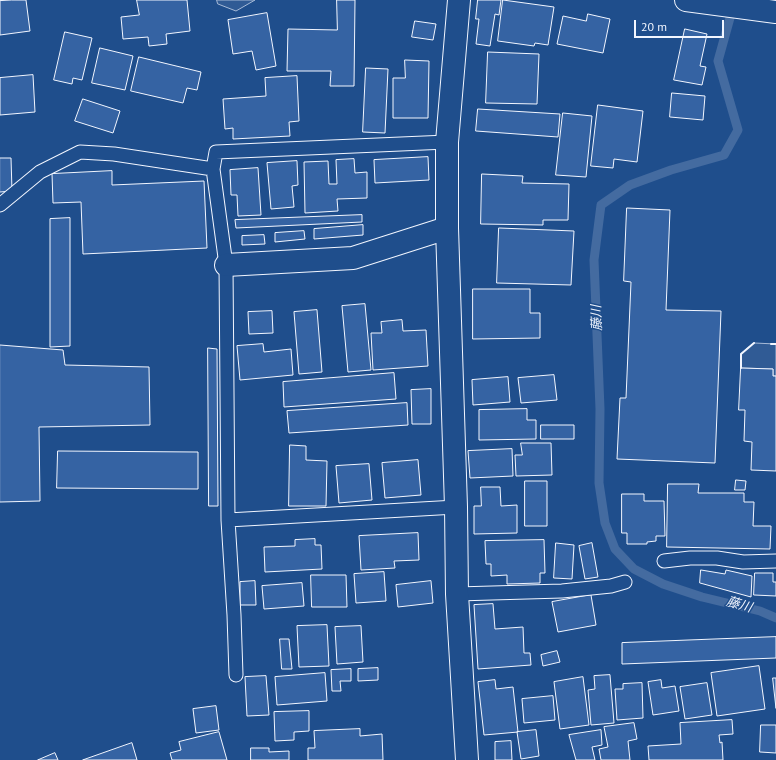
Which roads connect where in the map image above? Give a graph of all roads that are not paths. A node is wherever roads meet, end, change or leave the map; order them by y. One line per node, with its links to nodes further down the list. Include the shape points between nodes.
1 (459, 0): 4 (street)
2 (686, 0): 3 (street)
3 (776, 12)
4 (447, 142): 5 (lane, via 216,152); 7 (street)
5 (213, 169): 6 (lane, via 114,154 80,152 40,172); 8 (lane)
6 (0, 205)
7 (448, 228): 8 (street, via 353,258); 9 (street)
8 (226, 266): 10 (lane)
9 (456, 507): 10 (lane); 14 (street)
10 (228, 520): 15 (lane)
11 (664, 561): 12 (lane, via 717,558 743,562)
12 (776, 561)
13 (625, 582): 14 (lane, via 562,591)
14 (457, 594): 16 (street)
15 (236, 675)
16 (467, 760)

